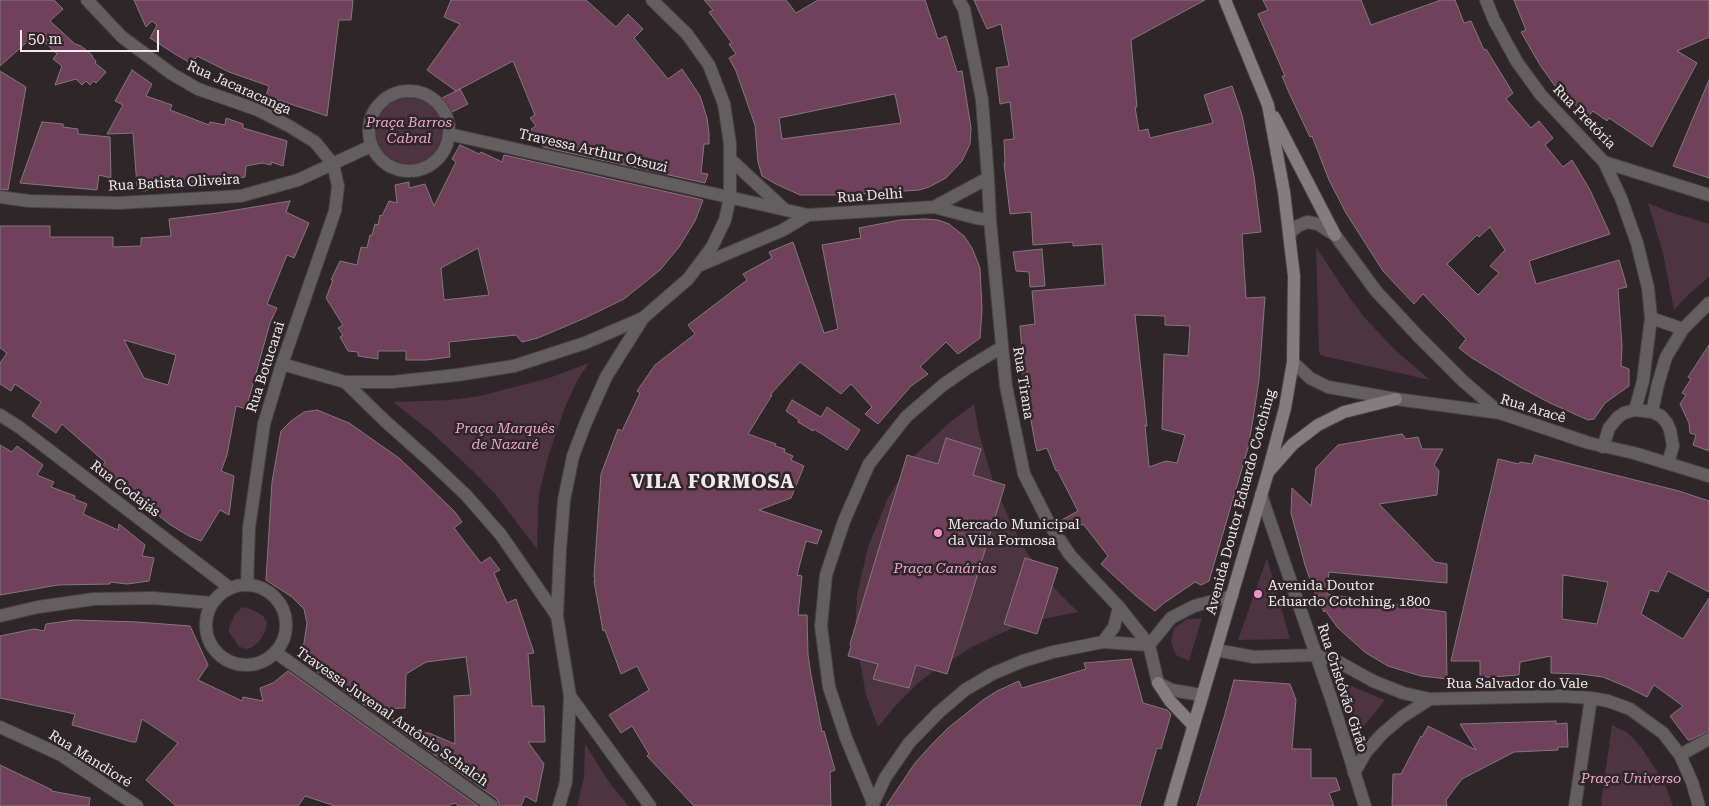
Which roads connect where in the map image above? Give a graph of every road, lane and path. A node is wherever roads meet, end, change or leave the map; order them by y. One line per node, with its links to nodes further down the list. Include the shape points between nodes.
1 (652, 0): 9 (street, via 687,34 709,65 724,104)
2 (960, 0): 12 (street, Rua Tirana, via 982,100)
3 (1225, 0): 6 (main road, Avenida Doutor Eduardo Cotching)
4 (1486, 0): 10 (street, Rua Pretória, via 1526,75)
5 (95, 3): 11 (street, Rua Jacaracanga, via 122,38 172,74 198,89 258,110 289,126 315,142)
6 (1268, 104): 20 (main road, Avenida Doutor Eduardo Cotching); 21 (main road)
7 (449, 134): 8 (street, via 446,148 439,158 430,166 407,172 385,164); 8 (street, via 442,109 432,98 419,92 405,91 391,95 372,114 368,128); 15 (street, Travessa Arthur Otsuzi)
8 (371, 146): 11 (street, Rua Batista Oliveira)
9 (730, 159): 15 (street); 17 (street)
10 (1604, 162): 13 (street, Rua Pretória); 25 (street, via 1637,243)
11 (333, 164): 14 (street, Rua Batista Oliveira, via 298,180 241,196 119,203 29,201); 29 (street, Rua Botucarai, via 338,186 335,211)
12 (988, 178): 16 (street, Rua Delhi); 19 (street, Rua Tirana)
13 (1709, 195)
14 (0, 197)
15 (730, 197): 17 (street, Rua Delhi); 22 (street, via 725,220)
16 (934, 207): 18 (street, Rua Delhi); 19 (street, Rua Delhi)
17 (785, 210): 18 (street, Rua Delhi)
18 (808, 215): 22 (street, Rua Delhi, via 783,230)
19 (990, 220): 27 (street, Rua Tirana)
20 (1290, 233): 21 (street, via 1308,222); 28 (main road, Avenida Doutor Eduardo Cotching, via 1294,276)
21 (1335, 234): 34 (street, via 1376,291 1463,381)
22 (698, 266): 24 (street, via 688,279)
23 (1709, 303): 26 (street)
24 (643, 318): 30 (street, via 585,343 514,366 392,382); 47 (street, via 606,377 573,456 564,500)
25 (1652, 318): 26 (street); 32 (street, via 1643,381)
26 (1683, 329): 33 (street, via 1666,357)
27 (1002, 348): 45 (street, Rua Tirana, via 1006,386 1024,474 1032,492 1070,555); 63 (street, via 943,385 906,417 869,464 844,521 826,575 821,626 829,688)
28 (1293, 362): 31 (street, Rua Aracê, via 1310,378 1328,387); 38 (main road, Avenida Doutor Eduardo Cotching)
29 (282, 364): 30 (street); 41 (street, Rua Botucarai, via 264,424 249,528)
30 (345, 382): 47 (street, via 466,495 501,535)
31 (1396, 399): 34 (street, Rua Aracê); 38 (main road, via 1344,412 1318,425 1293,444)
32 (1635, 410): 33 (street); 36 (street, via 1624,413 1613,423)
33 (1652, 412): 37 (street, via 1661,416 1670,430 1673,446)
34 (1500, 413): 36 (street, Rua Aracê)
35 (0, 415): 42 (street, Rua Codajás)
36 (1603, 446): 37 (street, Rua Aracê)
37 (1668, 463): 39 (street, Rua Aracê)
38 (1268, 472): 40 (main road, Avenida Doutor Eduardo Cotching)
39 (1709, 476)
40 (1261, 495): 43 (main road, Avenida Doutor Eduardo Cotching); 52 (street, Rua Cristóvão Girão)
41 (247, 585): 42 (street); 51 (street, via 274,597 284,614 284,635)
42 (230, 588): 44 (street)
43 (1232, 596): 49 (street, via 1194,606 1171,618); 50 (main road, Avenida Doutor Eduardo Cotching)
44 (212, 603): 46 (street, via 154,598 94,599); 51 (street, via 206,625 208,637 221,656 231,662 254,664)
45 (1119, 607): 48 (street, via 1114,627); 49 (street, Rua Tirana)
46 (0, 616)
47 (557, 616): 55 (street)
48 (1103, 642): 49 (street); 63 (street, via 1023,661 965,690 909,743 885,778)
49 (1149, 645): 53 (street, Rua Tirana)
50 (1216, 650): 52 (street, via 1254,657); 54 (main road, Avenida Doutor Eduardo Cotching)
51 (275, 652): 65 (street, Travessa Juvenal Antônio Schalch)
52 (1316, 655): 57 (street, Rua Salvador do Vale, via 1337,661 1395,690); 62 (street, Rua Cristóvão Girão)
53 (1158, 683): 54 (street, via 1172,690); 58 (main road)
54 (1203, 694): 58 (main road, Avenida Doutor Eduardo Cotching)
55 (570, 696): 66 (street, via 566,782); 67 (street)
56 (1591, 698): 57 (street, Rua Salvador do Vale); 61 (street, Rua Salvador do Vale, via 1630,709 1663,733); 70 (street)
57 (1430, 700): 62 (street, Rua Salvador do Vale, via 1382,734)
58 (1193, 725): 68 (main road, Avenida Doutor Eduardo Cotching)
59 (0, 726): 64 (street, Rua Mandioré, via 61,755)
60 (1709, 738): 61 (street)
61 (1680, 756): 71 (street, Rua Salvador do Vale)
62 (1354, 772): 69 (street, Rua Cristóvão Girão)
63 (872, 805)
64 (137, 806)
65 (492, 806)
66 (559, 806)
67 (650, 806)
68 (1170, 806)
69 (1365, 806)
70 (1575, 806)
71 (1699, 806)

